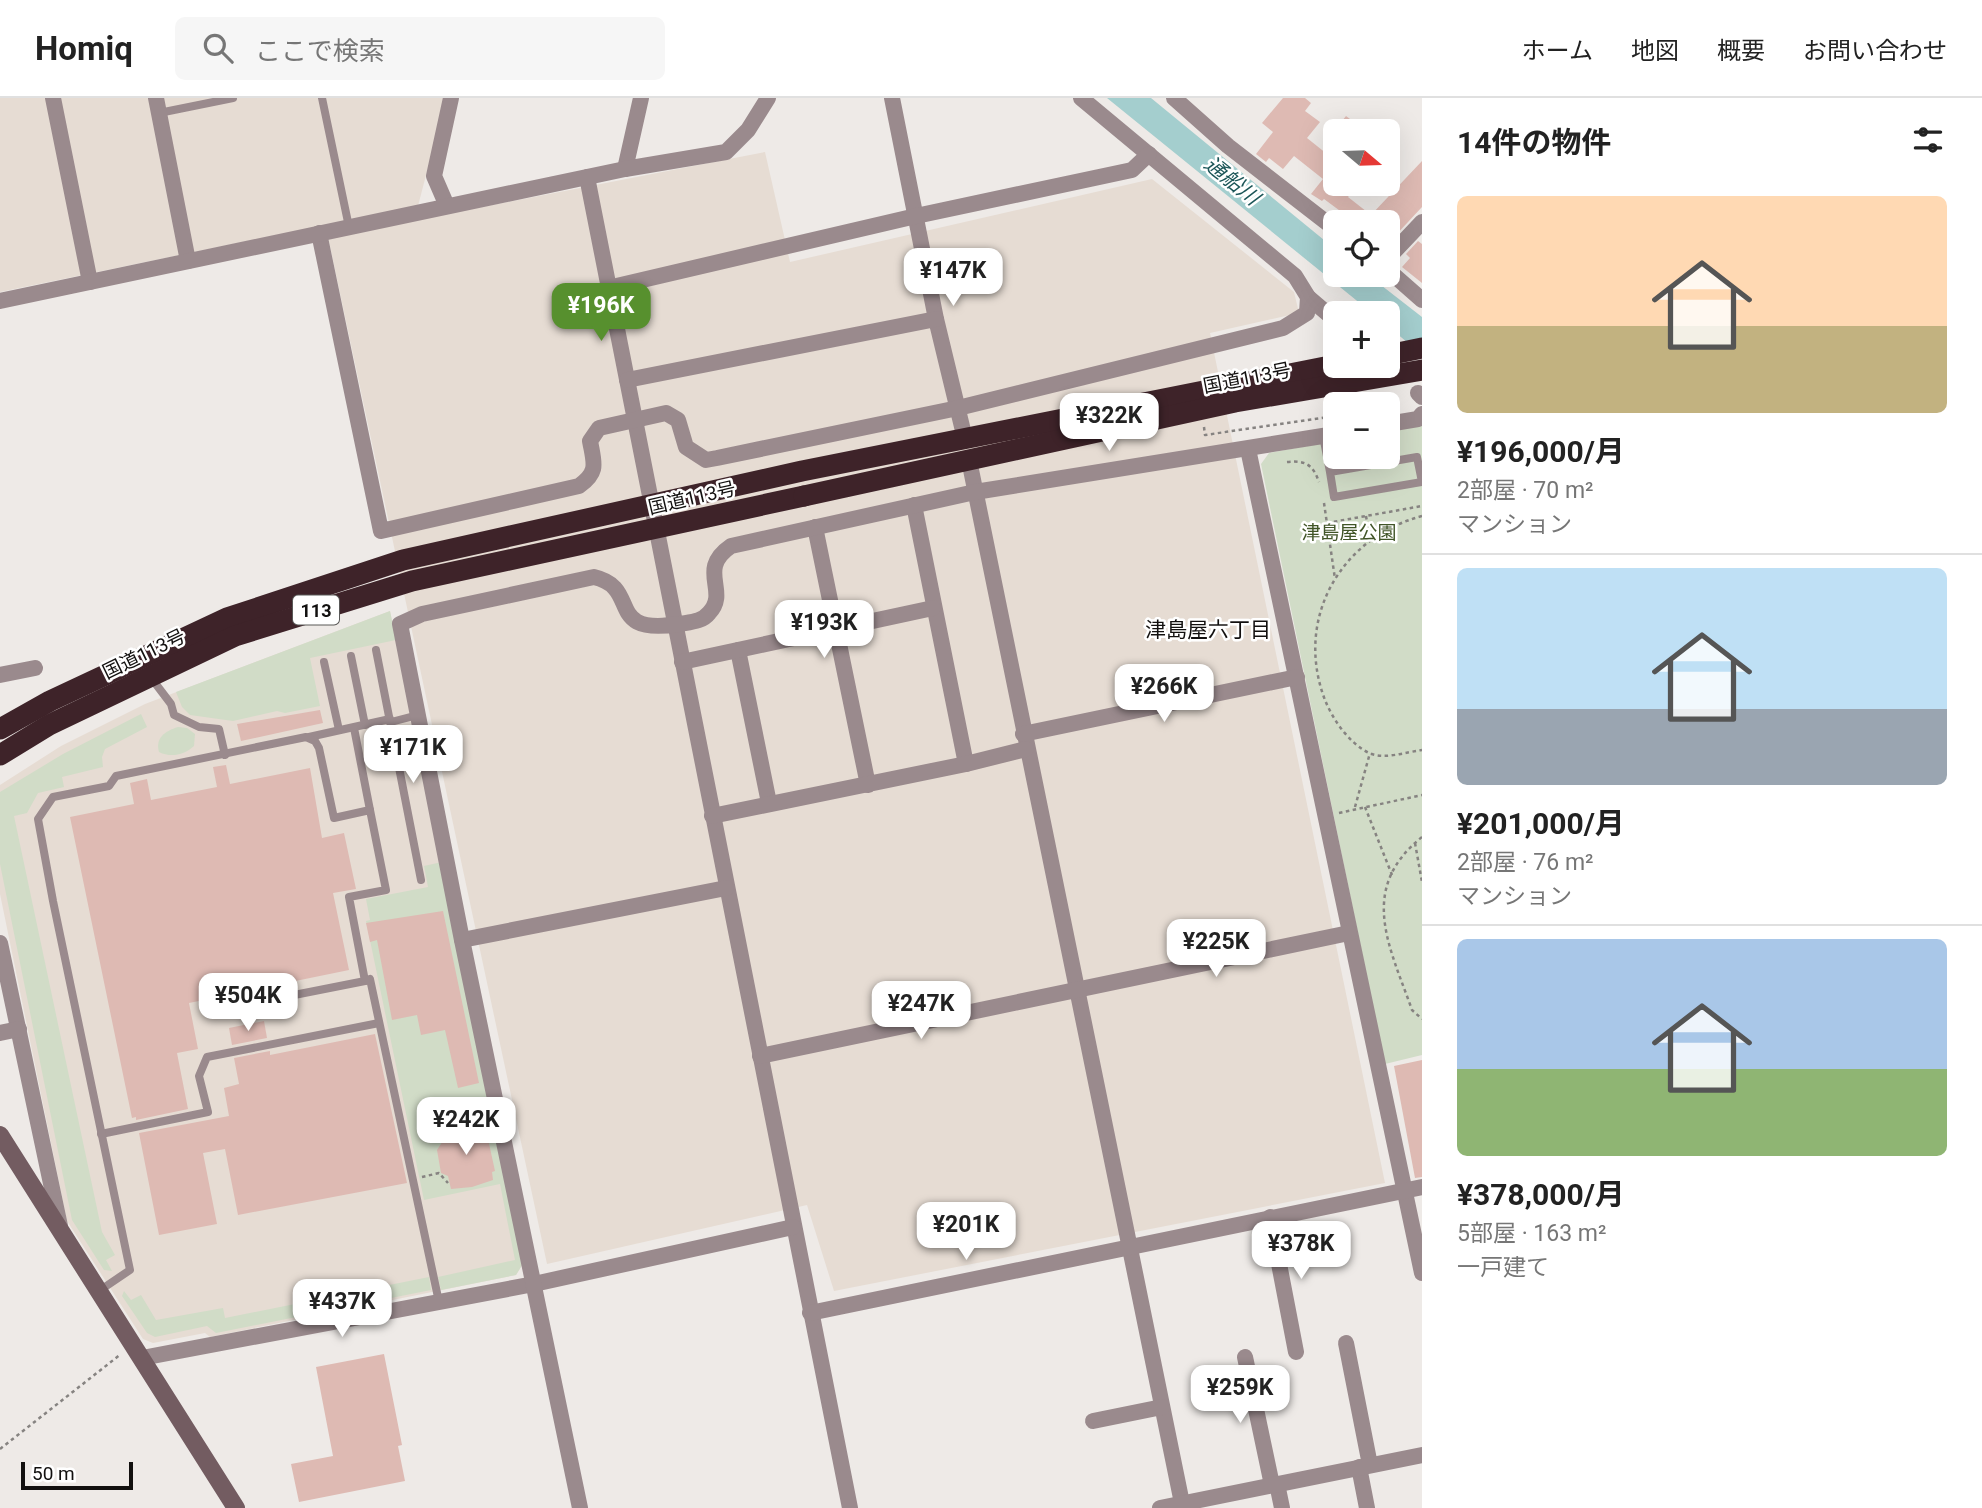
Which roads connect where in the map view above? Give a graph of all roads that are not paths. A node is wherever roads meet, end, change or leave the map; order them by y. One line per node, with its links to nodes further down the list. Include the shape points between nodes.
1 (54, 98): 23 (street)
2 (233, 98): 10 (lane)
3 (323, 98): 18 (lane)
4 (452, 98): 14 (street, via 434,176)
5 (641, 98): 12 (street)
6 (768, 98): 12 (street, via 748,130 726,152)
7 (892, 98): 15 (street)
8 (1081, 98): 11 (street)
9 (1174, 98): 16 (street)
10 (157, 106): 21 (street)
11 (1149, 154): 15 (street, via 1132,170); 25 (street, via 1295,276)
12 (625, 169): 13 (street)
13 (587, 177): 14 (street); 24 (street)
14 (447, 206): 18 (street)
15 (916, 216): 24 (street); 29 (street)
16 (1323, 220)
17 (1422, 222): 20 (street)
18 (349, 227): 19 (street)
19 (319, 233): 21 (street); 37 (street, via 382,531 579,486 594,470 593,434 599,428)
20 (1400, 245)
21 (188, 261): 23 (street)
22 (1400, 281): 26 (street)
23 (90, 282): 27 (street)
24 (608, 288): 34 (street)
25 (1308, 297): 28 (street); 35 (street, via 1307,313 1283,328)
26 (1422, 300)
27 (0, 301)
28 (1323, 310)
29 (936, 319): 34 (street); 35 (street)
30 (1422, 348): 31 (highway)
31 (1400, 353)
32 (1323, 368): 40 (highway, 国道113号 / 113)
33 (1422, 370): 40 (highway, 国道113号 / 113, bridge)
34 (627, 380): 37 (street)
35 (958, 408): 37 (street, via 706,460 686,447 673,415); 40 (street)
36 (1422, 414): 38 (street)
37 (634, 420): 45 (street)
38 (1400, 422)
39 (1323, 436): 41 (street)
40 (967, 449): 44 (street); 45 (highway, 国道113号 / 113, via 802,471); 48 (highway, 国道113号 / 113, bridge, via 804,496)
41 (1248, 449): 44 (street); 60 (street)
42 (1330, 469): 43 (lane)
43 (1330, 472): 43 (lane, via 1417,457 1422,482 1334,497)
44 (975, 492): 46 (street); 68 (street)
45 (650, 503): 48 (street); 65 (highway, 国道113号 / 113, via 403,560 227,618)
46 (914, 505): 47 (street); 49 (street)
47 (815, 527): 50 (street, via 731,546 713,573 717,594 710,612 696,621); 51 (street)
48 (655, 530): 50 (street); 59 (highway, 国道113号 / 113, via 412,580 235,636)
49 (933, 608): 51 (street); 71 (street)
50 (674, 625): 56 (street); 61 (street, via 637,624 615,589 594,577 422,614 400,624)
51 (837, 629): 53 (street); 72 (street)
52 (376, 650): 62 (lane)
53 (738, 650): 56 (street); 73 (street)
54 (351, 656): 63 (lane)
55 (324, 662): 66 (lane)
56 (682, 662): 75 (street)
57 (35, 667): 58 (street)
58 (0, 675)
59 (150, 677): 69 (highway, 国道113号 / 113, via 49,725); 70 (lane, via 174,715 199,727 219,729)
60 (1297, 677): 68 (street); 78 (street)
61 (418, 715): 62 (lane); 79 (street)
62 (390, 720): 63 (lane); 76 (lane)
63 (365, 725): 64 (lane)
64 (354, 727): 66 (lane); 74 (lane)
65 (0, 729)
66 (339, 730): 67 (lane)
67 (306, 737): 70 (lane); 74 (lane, via 319,748 334,818)
68 (1025, 742): 71 (street); 82 (street)
69 (0, 755)
70 (225, 755): 88 (lane, via 117,776 109,786 53,797 38,820)
71 (966, 764): 72 (street)
72 (868, 785): 73 (street)
73 (769, 803): 75 (street)
74 (370, 810): 81 (lane, via 386,890 349,897)
75 (712, 816): 77 (street)
76 (421, 880)
77 (726, 888): 79 (street); 87 (street)
78 (1349, 933): 82 (street); 91 (street)
79 (462, 940): 97 (street)
80 (0, 943): 85 (street)
81 (365, 981): 83 (lane); 84 (lane, via 370,979)
82 (1076, 990): 87 (street); 95 (street)
83 (274, 999)
84 (379, 1023): 88 (lane, via 207,1057 199,1076 208,1112); 99 (lane)
85 (19, 1028): 86 (street); 94 (street)
86 (0, 1033)
87 (760, 1056): 93 (street)
88 (101, 1134): 98 (lane, via 130,1270)
89 (0, 1135): 94 (street)
90 (1422, 1187): 91 (street)
91 (1404, 1191): 92 (street); 96 (street)
92 (1269, 1217): 95 (street); 103 (street)
93 (793, 1227): 97 (street); 100 (street)
94 (61, 1232): 98 (street)
95 (1128, 1246): 100 (street); 105 (street)
96 (1422, 1273)
97 (534, 1284): 99 (street); 112 (street)
98 (99, 1291): 102 (street)
99 (439, 1302): 102 (street)
100 (810, 1313): 113 (street)
101 (1346, 1343): 108 (street)
102 (138, 1351): 111 (street)
103 (1296, 1352)
104 (1245, 1357): 109 (street)
105 (1162, 1407): 106 (street); 110 (street)
106 (1093, 1421)
107 (1422, 1455): 108 (street)
108 (1365, 1466): 109 (street); 116 (street)
109 (1274, 1485): 110 (street); 115 (street)
110 (1183, 1506): 114 (street)
111 (236, 1508)
112 (580, 1508)
113 (850, 1508)
114 (1160, 1508)
115 (1282, 1508)
116 (1367, 1508)

